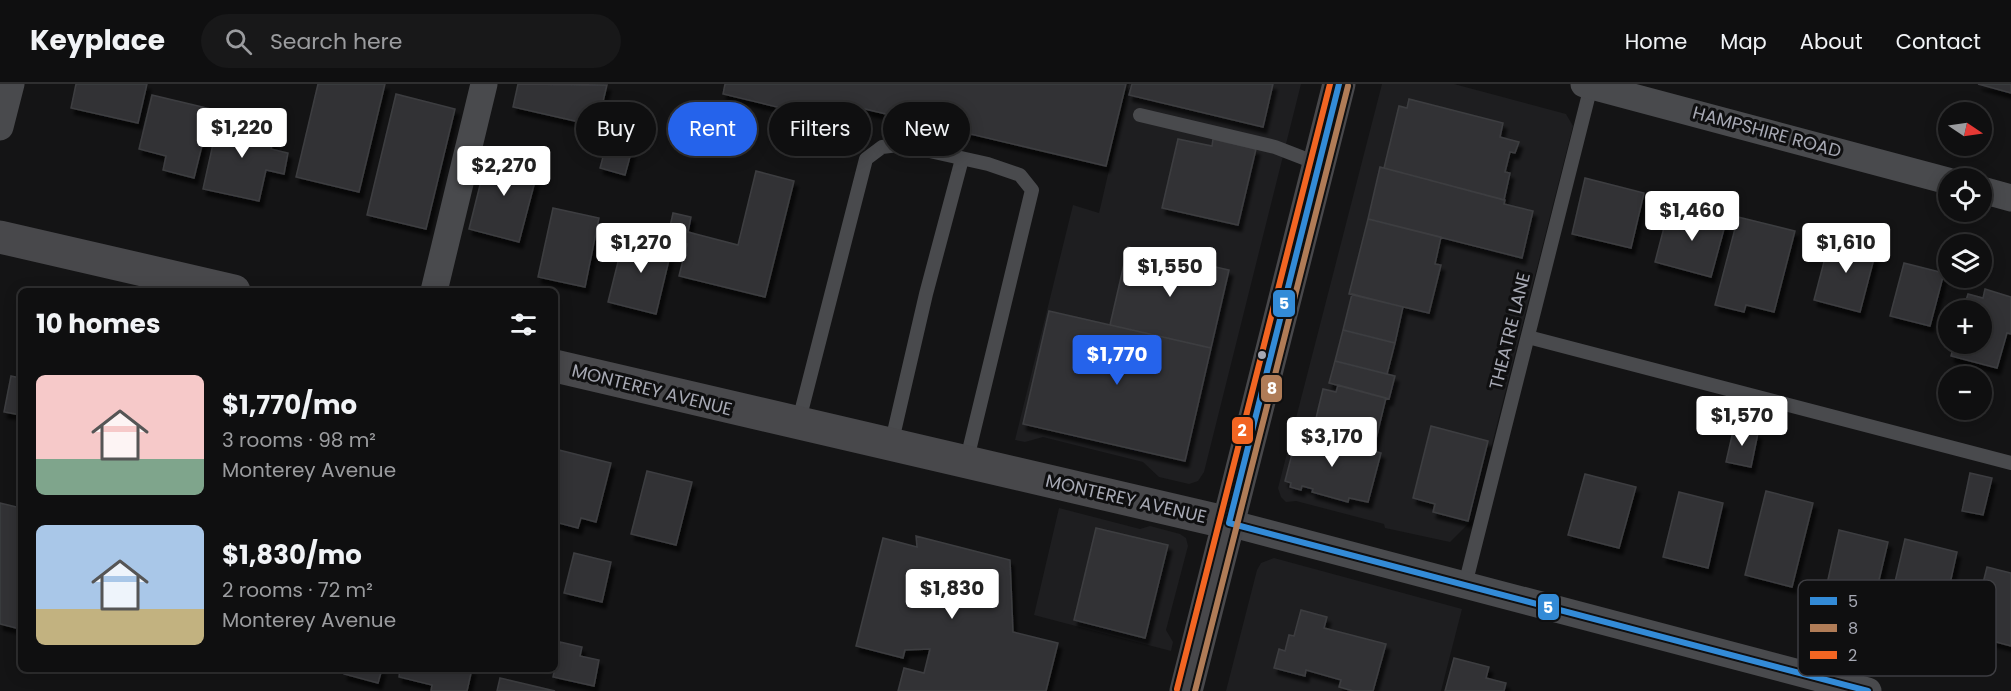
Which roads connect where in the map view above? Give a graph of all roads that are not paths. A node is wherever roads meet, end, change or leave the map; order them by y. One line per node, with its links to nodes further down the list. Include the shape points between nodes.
1 (11, 84): 7 (street)
2 (484, 84): 15 (street)
3 (1339, 84): 9 (street)
4 (1588, 85): 5 (street, HAMPSHIRE ROAD); 16 (lane, THEATRE LANE)
5 (1623, 89): 10 (street, HAMPSHIRE ROAD)
6 (1140, 115): 9 (lane, via 1275,147)
7 (0, 127)
8 (962, 159): 18 (lane, via 898,145 882,147 866,159); 19 (lane); 20 (lane, via 1020,175 1032,190)
9 (1319, 164): 22 (street)
10 (1938, 178)
11 (1992, 193): 12 (street)
12 (2011, 198)
13 (0, 237): 14 (street)
14 (221, 288)
15 (435, 288)
16 (1528, 337): 21 (lane); 23 (lane, THEATRE LANE)
17 (558, 367): 18 (street, MONTEREY AVENUE)
18 (798, 424): 19 (street, MONTEREY AVENUE)
19 (891, 446): 20 (street, MONTEREY AVENUE)
20 (966, 463): 22 (street, MONTEREY AVENUE)
21 (2011, 463)
22 (1229, 523): 23 (street, MONTEREY AVENUE); 26 (street)
23 (1465, 585): 24 (street, MONTEREY AVENUE)
24 (1798, 673)
25 (1811, 676): 27 (street, MONTEREY AVENUE)
26 (1186, 691)
27 (1868, 691)

